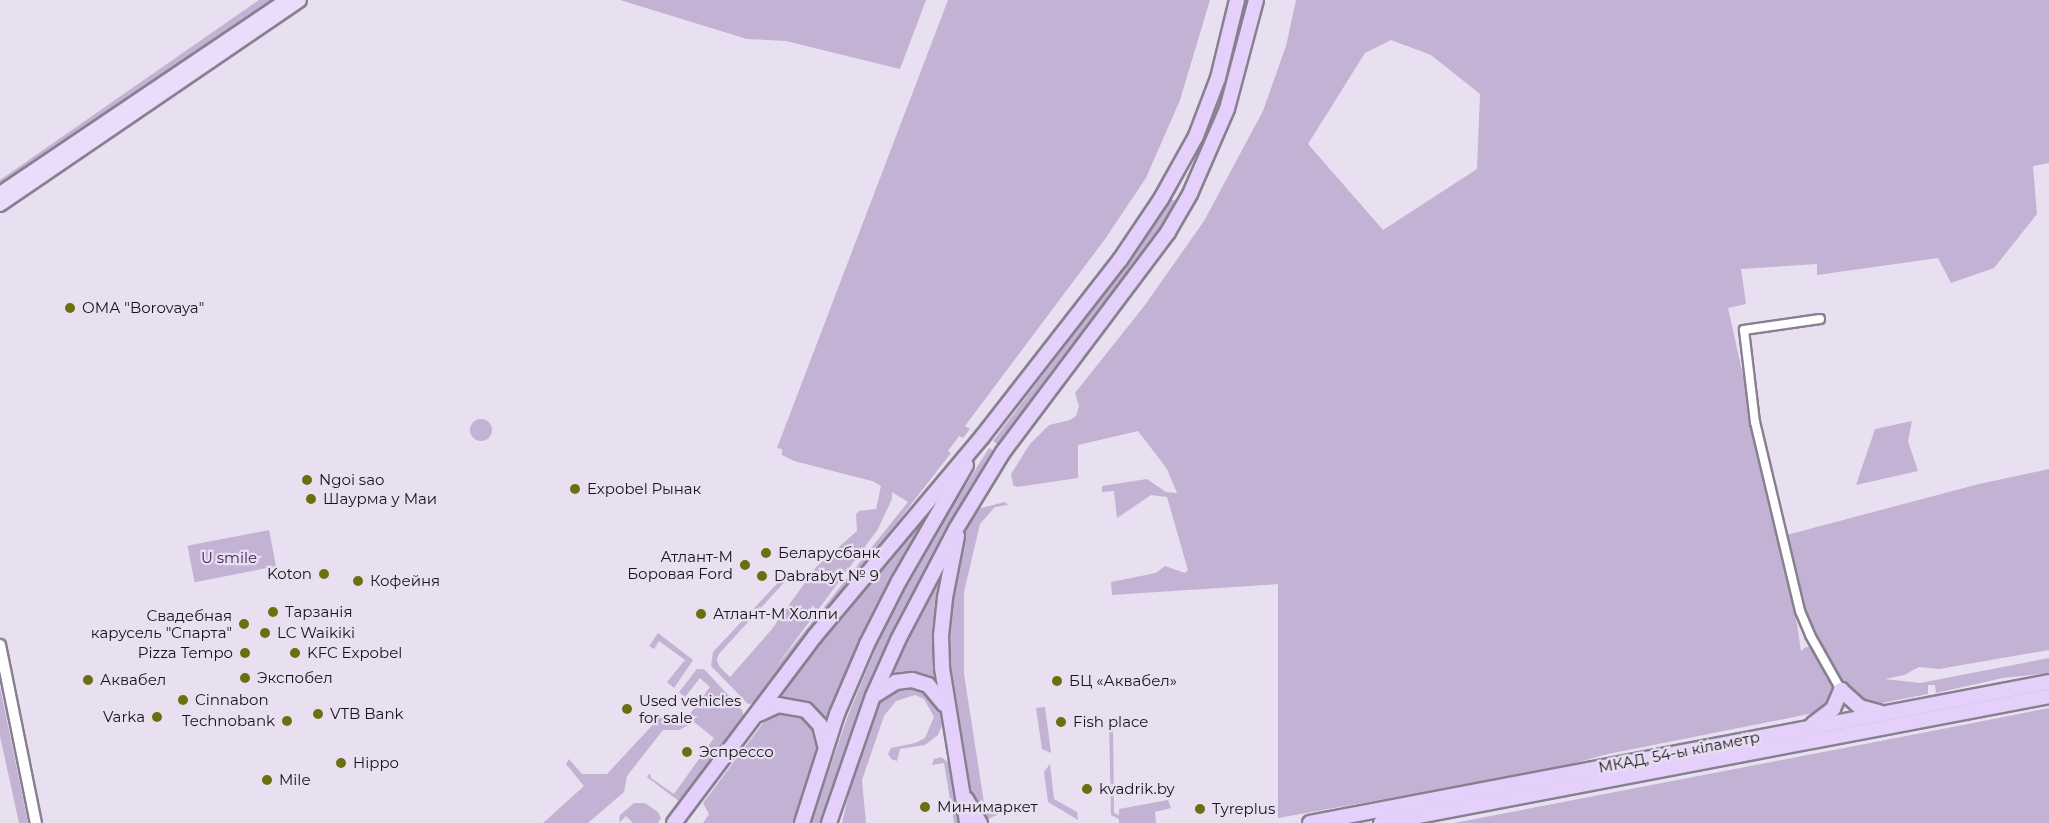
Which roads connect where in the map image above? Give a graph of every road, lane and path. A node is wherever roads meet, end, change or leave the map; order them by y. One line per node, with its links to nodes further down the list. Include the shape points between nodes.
1 (286, 0): 5 (main road)
2 (300, 0): 6 (main road)
3 (1237, 0): 8 (highway, via 1218,78 1199,127 1161,199 1120,260)
4 (1256, 0): 9 (highway, via 1227,109 1190,194 1168,232 1003,452)
5 (0, 194)
6 (0, 206)
7 (1820, 320): 12 (street, via 1744,330 1755,422 1800,611)
8 (982, 437): 17 (highway, via 815,636); 19 (highway, via 867,644)
9 (962, 520): 13 (highway, via 924,585); 15 (highway, via 941,636)
10 (0, 645): 21 (main road)
11 (2049, 682): 16 (highway, МКАД, 54-ы кіламетр)
12 (1842, 690): 16 (highway, via 1860,707); 18 (highway, via 1833,708)
13 (873, 696): 15 (highway, via 896,682 912,680 928,685); 24 (highway)
14 (2049, 696): 28 (highway, МКАД, 54-ы кіламетр)
15 (947, 710): 20 (highway)
16 (1887, 713): 18 (highway, МКАД, 54-ы кіламетр)
17 (755, 717): 19 (highway, via 778,705 806,710 823,730); 22 (highway)
18 (1808, 728): 27 (highway, МКАД, 54-ы кіламетр)
19 (826, 748): 23 (highway)
20 (960, 786): 25 (highway); 26 (highway)
21 (36, 823)
22 (674, 823)
23 (802, 823)
24 (829, 823)
25 (967, 823)
26 (980, 823)
27 (1310, 823)
28 (1382, 823)

